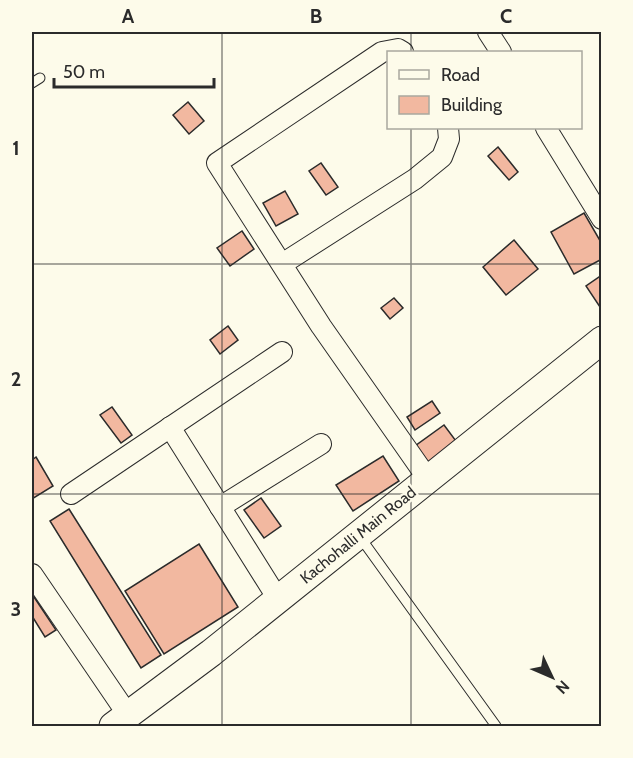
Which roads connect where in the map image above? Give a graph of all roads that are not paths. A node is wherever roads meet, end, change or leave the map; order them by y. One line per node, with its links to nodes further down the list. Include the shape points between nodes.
1 (488, 32): 3 (street)
2 (387, 51): 7 (street, via 217,163)
3 (500, 51)
4 (448, 129): 7 (street, via 449,139 442,157 415,179)
5 (547, 129): 6 (street)
6 (602, 219)
7 (282, 264): 12 (street)
8 (602, 340): 12 (street, Kachohalli Main Road)
9 (282, 352): 10 (street)
10 (170, 427): 13 (street); 14 (street)
11 (321, 444): 14 (street)
12 (428, 479): 15 (street, Kachohalli Main Road)
13 (71, 494)
14 (220, 507): 17 (street)
15 (358, 535): 17 (street, Kachohalli Main Road); 19 (lane)
16 (32, 574): 18 (street)
17 (278, 599): 18 (street, Kachohalli Main Road)
18 (121, 721)
19 (496, 726)

